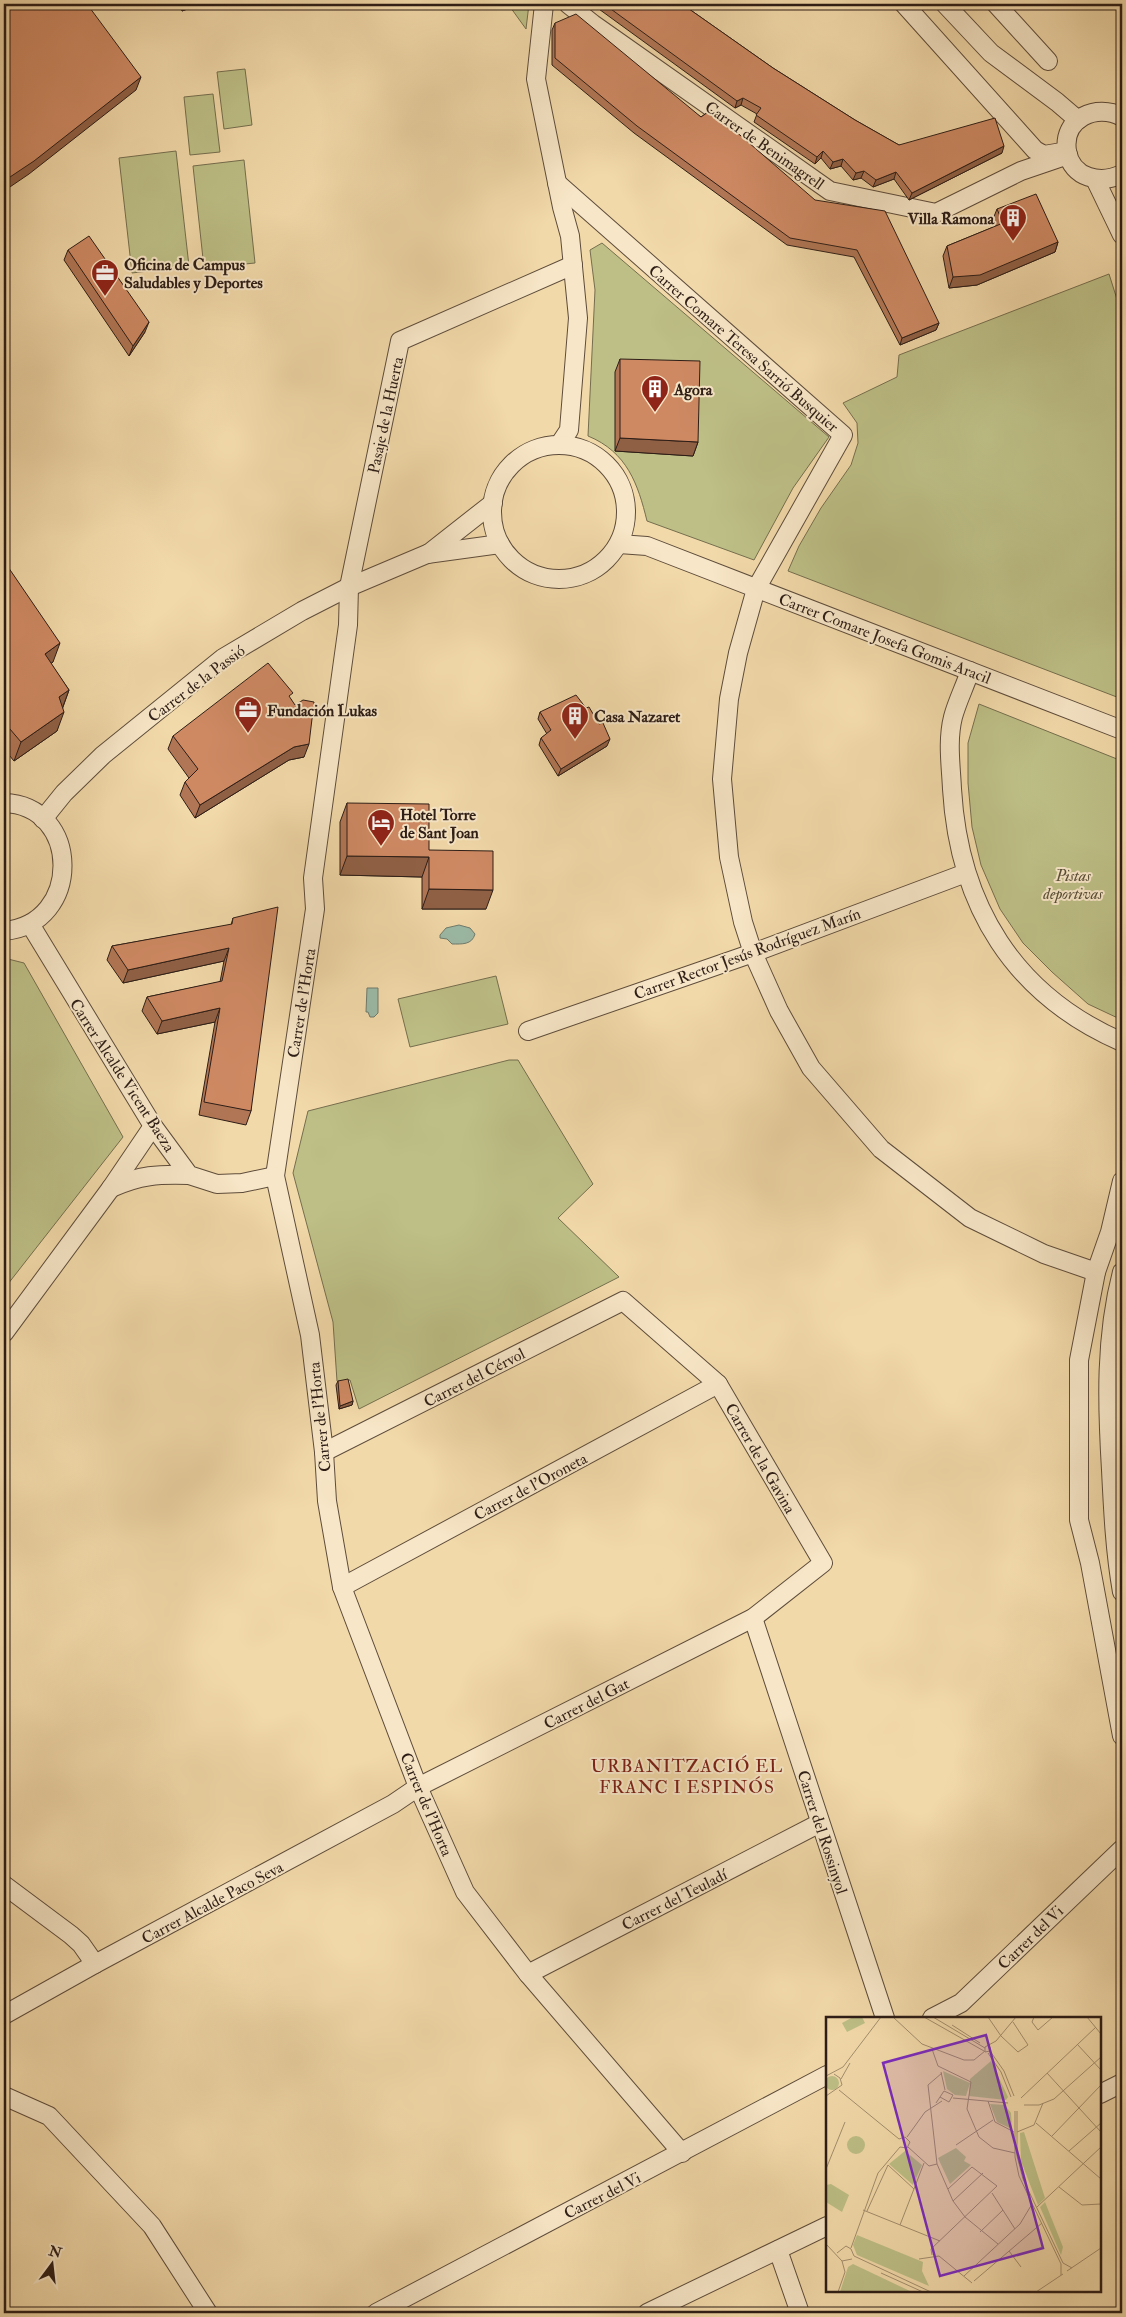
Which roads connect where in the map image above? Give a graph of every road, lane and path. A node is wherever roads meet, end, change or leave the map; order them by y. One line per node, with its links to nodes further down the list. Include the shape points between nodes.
1 (544, 4): 12 (street, via 536,79)
2 (568, 4): 9 (street, Carrer de Benimagrell, via 830,191 936,213 1021,171)
3 (904, 4): 9 (street, via 1034,150 1044,155)
4 (945, 4): 8 (street, via 991,53)
5 (996, 4): 6 (street)
6 (1048, 61)
7 (1122, 117): 8 (street, via 1103,110)
8 (1078, 120): 9 (street, via 1069,134)
9 (1068, 153): 11 (street, via 1081,173)
10 (1122, 174): 11 (street, via 1113,179)
11 (1095, 179): 13 (street)
12 (557, 183): 14 (street, via 570,236); 25 (street, Carrer Comare Teresa Sarrió Busquier, via 843,435)
13 (1122, 235)
14 (573, 265): 15 (street, via 578,318); 24 (street, Pasaje de la Huerta, via 400,341)
15 (569, 430): 16 (street); 17 (street)
16 (559, 445): 17 (street); 18 (street, via 527,454 510,466 499,483)
17 (578, 447): 19 (street, via 603,462 616,477 624,495 627,514)
18 (493, 503): 20 (street, via 493,524); 23 (street, Carrer de la Passió)
19 (624, 526): 21 (street); 22 (street, Carrer Comare Josefa Gomis Aracil)
20 (500, 544): 21 (street, via 524,569 542,577 563,579 582,576 600,566); 23 (street, Carrer de la Passió)
21 (618, 544): 22 (street, Carrer Comare Josefa Gomis Aracil)
22 (647, 546): 25 (street, Carrer Comare Josefa Gomis Aracil)
23 (427, 554): 24 (street, Carrer de la Passió)
24 (349, 587): 29 (street, Carrer de la Passió, via 223,658 103,755); 38 (street, Carrer de l'Horta, via 347,630 312,878 315,909)
25 (756, 589): 26 (street, Carrer Comare Josefa Gomis Aracil); 33 (street, via 729,698 722,779 729,857)
26 (970, 671): 27 (street, Carrer Comare Josefa Gomis Aracil); 30 (street, via 953,719 950,745 953,808)
27 (1122, 730)
28 (4, 802): 29 (street, via 28,809)
29 (43, 819): 31 (street, via 56,836 63,857 63,878 57,896 46,912)
30 (966, 873): 33 (street, Carrer Rector Jesús Rodríguez Marín); 35 (street, via 977,903 998,941 1029,980 1061,1009)
31 (30, 924): 32 (street); 36 (street, Carrer Alcalde Vicent Baeza)
32 (4, 931)
33 (753, 953): 34 (street, Carrer Rector Jesús Rodríguez Marín); 41 (street, via 779,1011 811,1068 892,1159 970,1218 1044,1254)
34 (528, 1031)
35 (1122, 1042)
36 (152, 1126): 37 (street, Carrer Alcalde Vicent Baeza); 40 (street)
37 (190, 1175): 38 (street, via 217,1184); 40 (street, via 157,1174 135,1178)
38 (275, 1176): 46 (street, Carrer de l'Horta, via 310,1335)
39 (1122, 1180): 41 (street, via 1110,1232)
40 (111, 1188): 44 (street)
41 (1096, 1272): 50 (street, via 1079,1360 1079,1520)
42 (1122, 1272): 48 (street, via 1112,1312 1107,1405 1116,1557)
43 (623, 1301): 45 (street, Carrer de la Gavina); 46 (street, Carrer del Cérvol)
44 (4, 1333)
45 (718, 1384): 47 (street, Carrer de l'Oroneta); 49 (street, Carrer de la Gavina, via 823,1563)
46 (324, 1452): 47 (street, Carrer de l'Horta, via 327,1501)
47 (342, 1587): 51 (street, Carrer de l'Horta)
48 (1122, 1592)
49 (753, 1618): 51 (street, Carrer del Gat); 52 (street, Carrer del Rossinyol)
50 (1122, 1736)
51 (418, 1787): 55 (street, Carrer Alcalde Paco Seva, via 393,1804); 56 (street, Carrer de l'Horta, via 465,1892)
52 (820, 1823): 56 (street, Carrer del Teuladí); 58 (street, Carrer del Rossinyol)
53 (1122, 1849): 59 (street, Carrer del Vi, via 961,2003)
54 (4, 1885): 55 (street, via 71,1935)
55 (95, 1964): 57 (street, Carrer Alcalde Paco Seva)
56 (528, 1974): 64 (street, Carrer de l'Horta)
57 (4, 2015)
58 (885, 2017)
59 (934, 2017)
60 (826, 2076): 64 (street, Carrer del Vi)
61 (1122, 2083): 62 (street)
62 (1101, 2094)
63 (4, 2096): 67 (street, via 48,2116 152,2226)
64 (682, 2153): 68 (street, Carrer del Vi)
65 (826, 2226): 66 (street)
66 (778, 2250): 69 (street); 70 (street)
67 (208, 2313)
68 (376, 2313)
69 (648, 2313)
70 (800, 2313)

